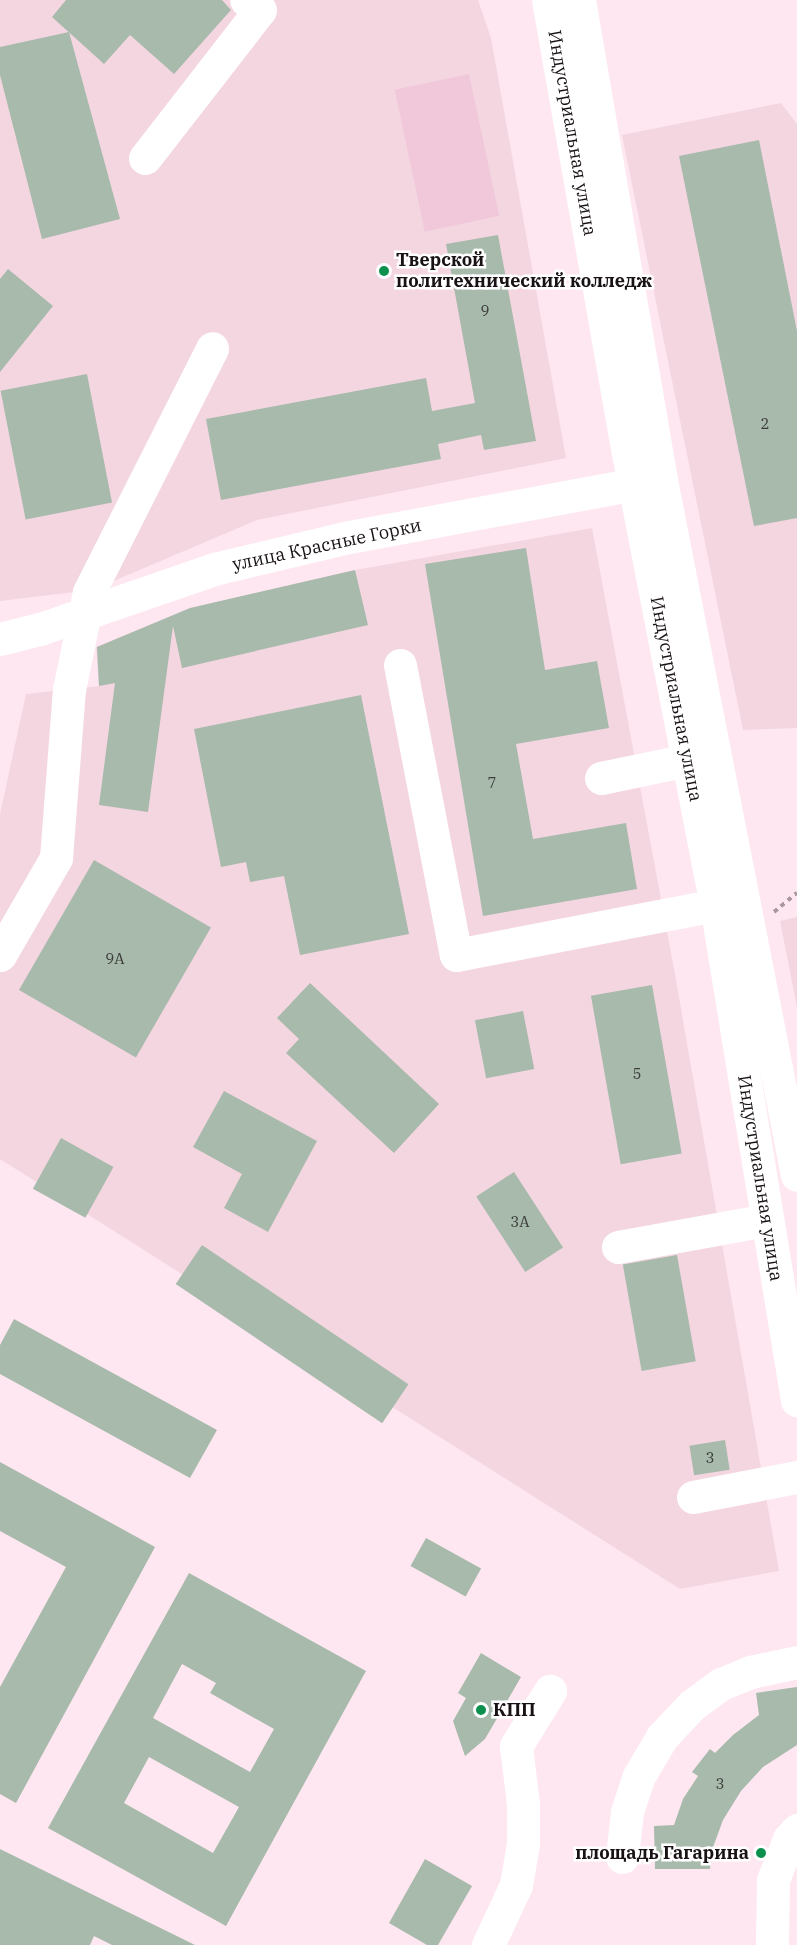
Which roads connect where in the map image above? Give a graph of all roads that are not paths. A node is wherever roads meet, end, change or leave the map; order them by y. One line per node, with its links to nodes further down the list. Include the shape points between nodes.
1 (246, 0): 4 (street, via 260,10)
2 (548, 0): 6 (street, Индустриальная улица)
3 (579, 0): 6 (street, Индустриальная улица)
4 (145, 158)
5 (212, 348): 7 (street, via 89,592)
6 (648, 482): 7 (street, улица Красные Горки, via 290,551 214,569); 10 (street, Индустриальная улица); 14 (street, Индустриальная улица)
7 (83, 615): 8 (street, улица Красные Горки); 13 (street, via 69,690 56,858)
8 (0, 639)
9 (400, 665): 12 (street, via 456,955)
10 (688, 760): 11 (street); 12 (street, Индустриальная улица)
11 (600, 778)
12 (716, 905): 15 (street, Индустриальная улица)
13 (0, 955)
14 (797, 1175)
15 (766, 1220): 16 (street); 17 (street, Индустриальная улица)
16 (618, 1247)
17 (793, 1354): 18 (street, Индустриальная улица)
18 (797, 1400)
19 (797, 1477): 20 (street)
20 (693, 1497)
21 (797, 1662): 24 (street, via 750,1672 722,1684 692,1705 662,1737 639,1776 627,1812)
22 (550, 1691): 25 (street, via 516,1746 523,1844 516,1885)
23 (797, 1830): 26 (street, via 789,1839 773,1880)
24 (622, 1857)
25 (488, 1945)
26 (772, 1945)

